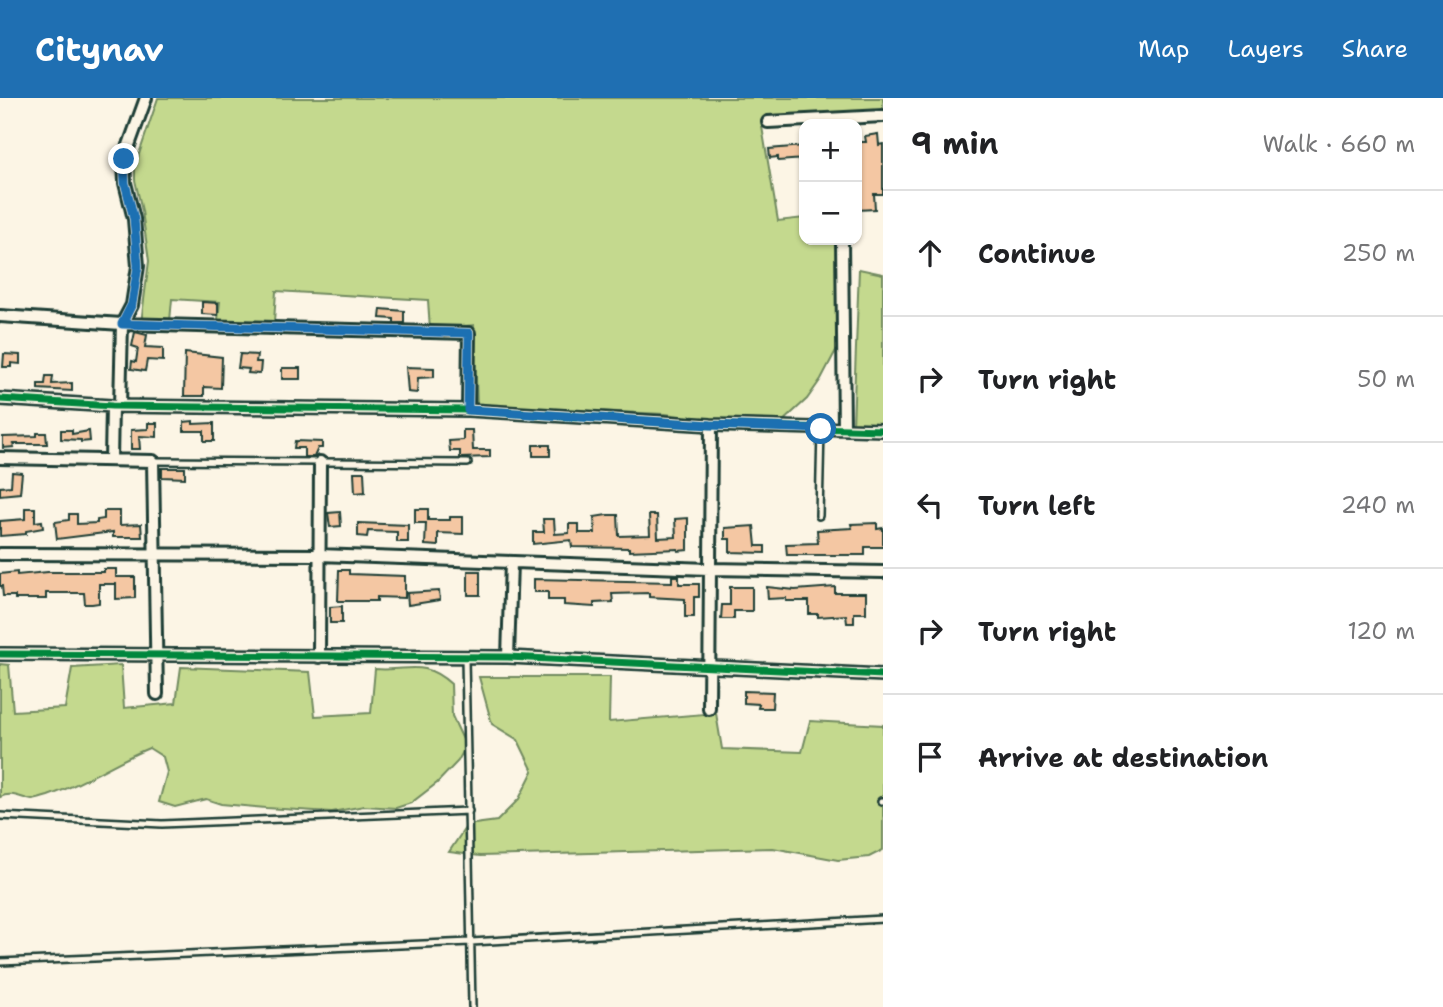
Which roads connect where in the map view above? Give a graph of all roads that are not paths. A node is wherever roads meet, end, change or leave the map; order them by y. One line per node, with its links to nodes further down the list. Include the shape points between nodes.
1 (146, 98): 8 (street, via 124,159 138,266 132,304)
2 (883, 116): 3 (street)
3 (862, 119)
4 (768, 122): 5 (street)
5 (799, 122)
6 (842, 245): 14 (street)
7 (0, 316): 8 (street)
8 (122, 324): 10 (street); 11 (street, via 469,333)
9 (0, 399): 10 (street)
10 (116, 406): 11 (street); 17 (street)
11 (468, 410): 12 (street)
12 (711, 425): 13 (street); 26 (street)
13 (821, 429): 14 (street); 21 (lane)
14 (844, 429): 15 (street)
15 (883, 430)
16 (0, 458): 17 (street)
17 (111, 460): 18 (street)
18 (153, 461): 19 (lane); 23 (street)
19 (320, 462): 20 (lane); 24 (street)
20 (468, 463)
21 (819, 516)
22 (0, 554): 23 (street)
23 (155, 554): 24 (street); 29 (street)
24 (319, 555): 25 (street); 30 (street)
25 (511, 562): 26 (street); 31 (street)
26 (709, 569): 27 (street); 33 (street)
27 (883, 572)
28 (0, 654): 29 (street)
29 (156, 654): 30 (street); 35 (street)
30 (318, 656): 32 (street)
31 (508, 657): 32 (street); 33 (street)
32 (465, 658): 37 (lane)
33 (709, 668): 34 (street); 36 (street)
34 (883, 675)
35 (157, 694)
36 (709, 709)
37 (469, 811): 38 (lane, via 162,824); 40 (lane)
38 (0, 816)
39 (883, 919): 40 (lane)
40 (471, 942): 41 (lane); 42 (lane)
41 (0, 962)
42 (472, 1007)

